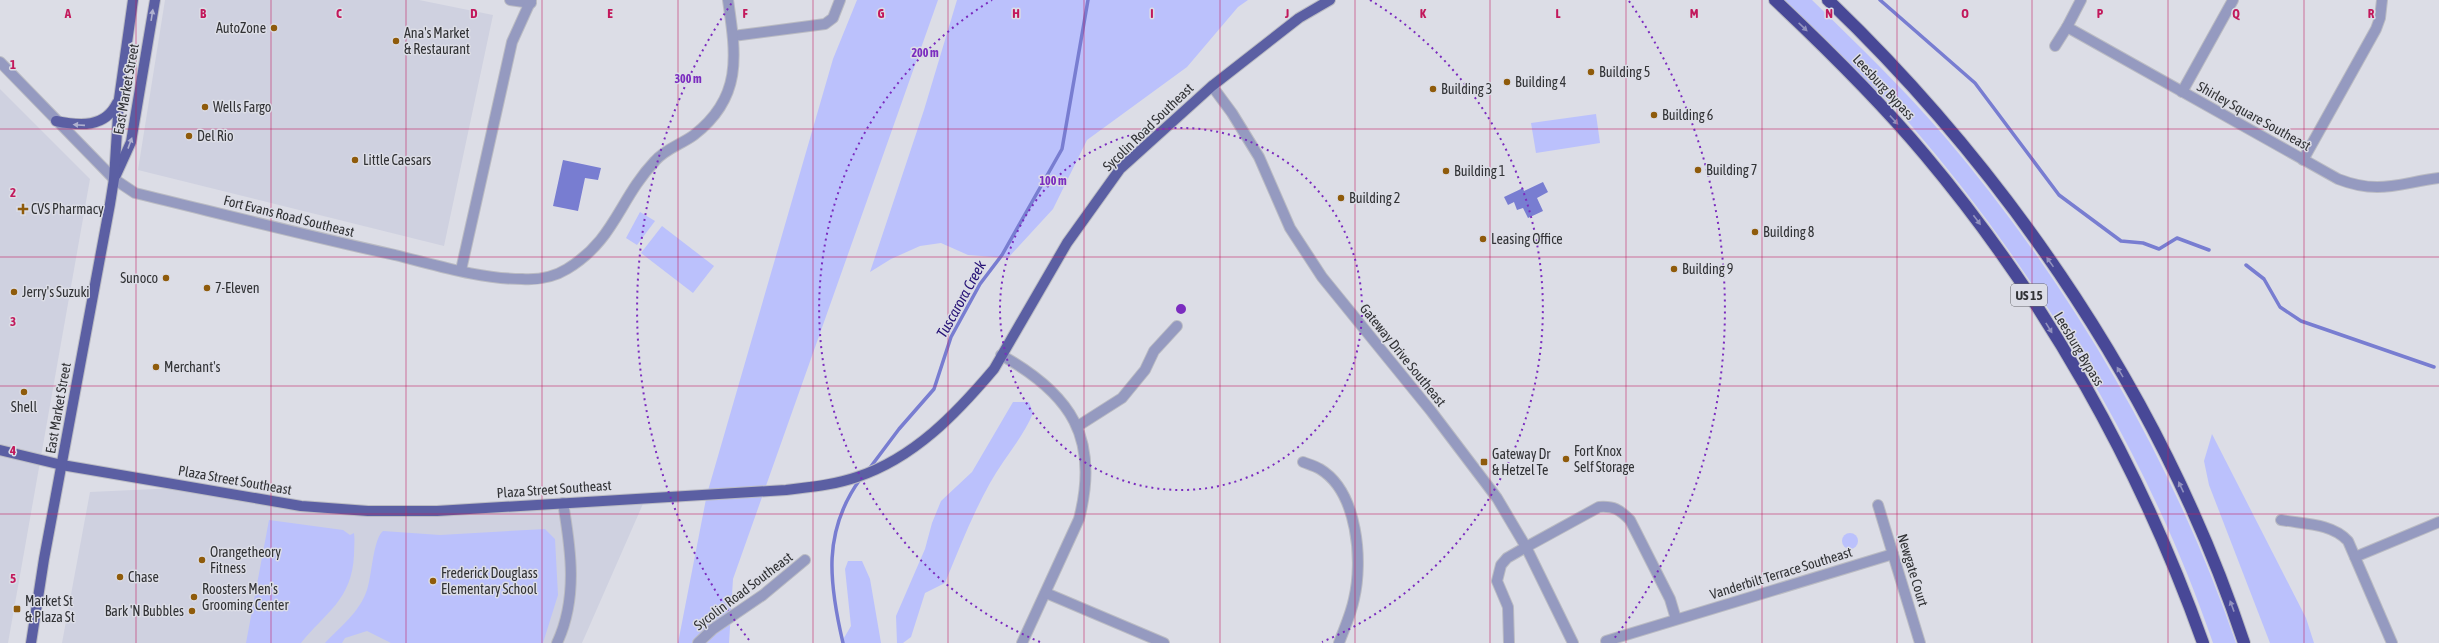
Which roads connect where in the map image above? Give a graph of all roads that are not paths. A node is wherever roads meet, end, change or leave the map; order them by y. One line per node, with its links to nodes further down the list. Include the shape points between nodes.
1 (133, 0): 19 (main road, East Market Street)
2 (155, 0): 23 (main road, East Market Street, one-way to 2, via 131,142)
3 (510, 0): 12 (street)
4 (728, 0): 14 (street, Fort Evans Road Southeast)
5 (840, 0): 14 (street, via 833,18 825,24)
6 (1330, 0): 17 (main road, Sycolin Road Southeast, via 1299,18)
7 (1775, 0): 51 (highway, Leesburg Bypass / US 15, one-way to 51, via 1850,72 1898,124 1959,198 2007,262 2080,377 2142,493 2168,551)
8 (1828, 0): 52 (highway, Leesburg Bypass / US 15, one-way to 8, via 2210,549 2169,462 2146,417 2078,304 1993,183 1960,141 1899,72)
9 (2081, 0): 13 (street)
10 (2233, 0): 18 (street)
11 (2382, 0): 21 (street, via 2376,29)
12 (531, 2): 24 (street, via 512,42)
13 (2067, 27): 15 (street); 18 (street, Shirley Square Southeast)
14 (733, 36): 24 (street, Fort Evans Road Southeast, via 735,70 729,93 716,115 694,135 653,162 640,176 601,242 582,259 549,276 521,279)
15 (2055, 46)
16 (0, 62): 20 (street, Fort Evans Road Southeast)
17 (1212, 86): 26 (main road, Sycolin Road Southeast, via 1120,169 1067,243); 35 (street, Gateway Drive Southeast, via 1256,152 1290,228 1322,277 1476,467)
18 (2182, 92): 21 (street, Shirley Square Southeast)
19 (119, 99): 20 (main road, one-way to 20, via 113,112 92,124 83,126); 23 (main road, East Market Street)
20 (56, 121): 23 (street, Fort Evans Road Southeast)
21 (2303, 160): 22 (street, Shirley Square Southeast, via 2338,180 2369,188 2387,188)
22 (2439, 178)
23 (114, 179): 24 (street, Fort Evans Road Southeast, via 135,193); 30 (main road, East Market Street)
24 (461, 270)
25 (1177, 326): 27 (street, via 1154,351 1145,370 1122,398)
26 (1001, 354): 27 (street, via 1038,376 1067,407); 31 (main road, Plaza Street Southeast, via 994,369 946,423 890,462 858,477 827,485 786,490)
27 (1078, 426): 39 (street, via 1085,452 1085,498 1079,519)
28 (0, 450): 30 (main road, Plaza Street Southeast)
29 (1303, 462): 47 (street, via 1321,470 1339,488 1358,544 1359,563 1354,600)
30 (62, 465): 31 (main road, Plaza Street Southeast, via 326,509 368,512 437,511); 42 (main road, East Market Street)
31 (563, 503): 43 (street, via 570,539 570,592 568,610)
32 (1878, 505): 36 (street, Newgate Court)
33 (2281, 520): 37 (street, via 2334,529 2348,541)
34 (2439, 522): 37 (street)
35 (1526, 546): 40 (street, via 1599,507 1612,506 1630,520 1670,599); 48 (street, via 1507,558 1498,572 1499,589 1508,607); 49 (street, Gateway Drive Southeast)
36 (1893, 554): 40 (street, Vanderbilt Terrace Southeast); 50 (street, Newgate Court)
37 (2355, 557): 53 (street)
38 (805, 560): 44 (street, Sycolin Road Southeast)
39 (1046, 593): 45 (street); 46 (street)
40 (1676, 619): 41 (street, Vanderbilt Terrace Southeast)
41 (1606, 641)
42 (31, 643)
43 (557, 643)
44 (698, 643)
45 (1022, 643)
46 (1164, 643)
47 (1339, 643)
48 (1509, 643)
49 (1573, 643)
50 (1920, 643)
51 (2203, 643)
52 (2244, 643)
53 (2392, 643)

